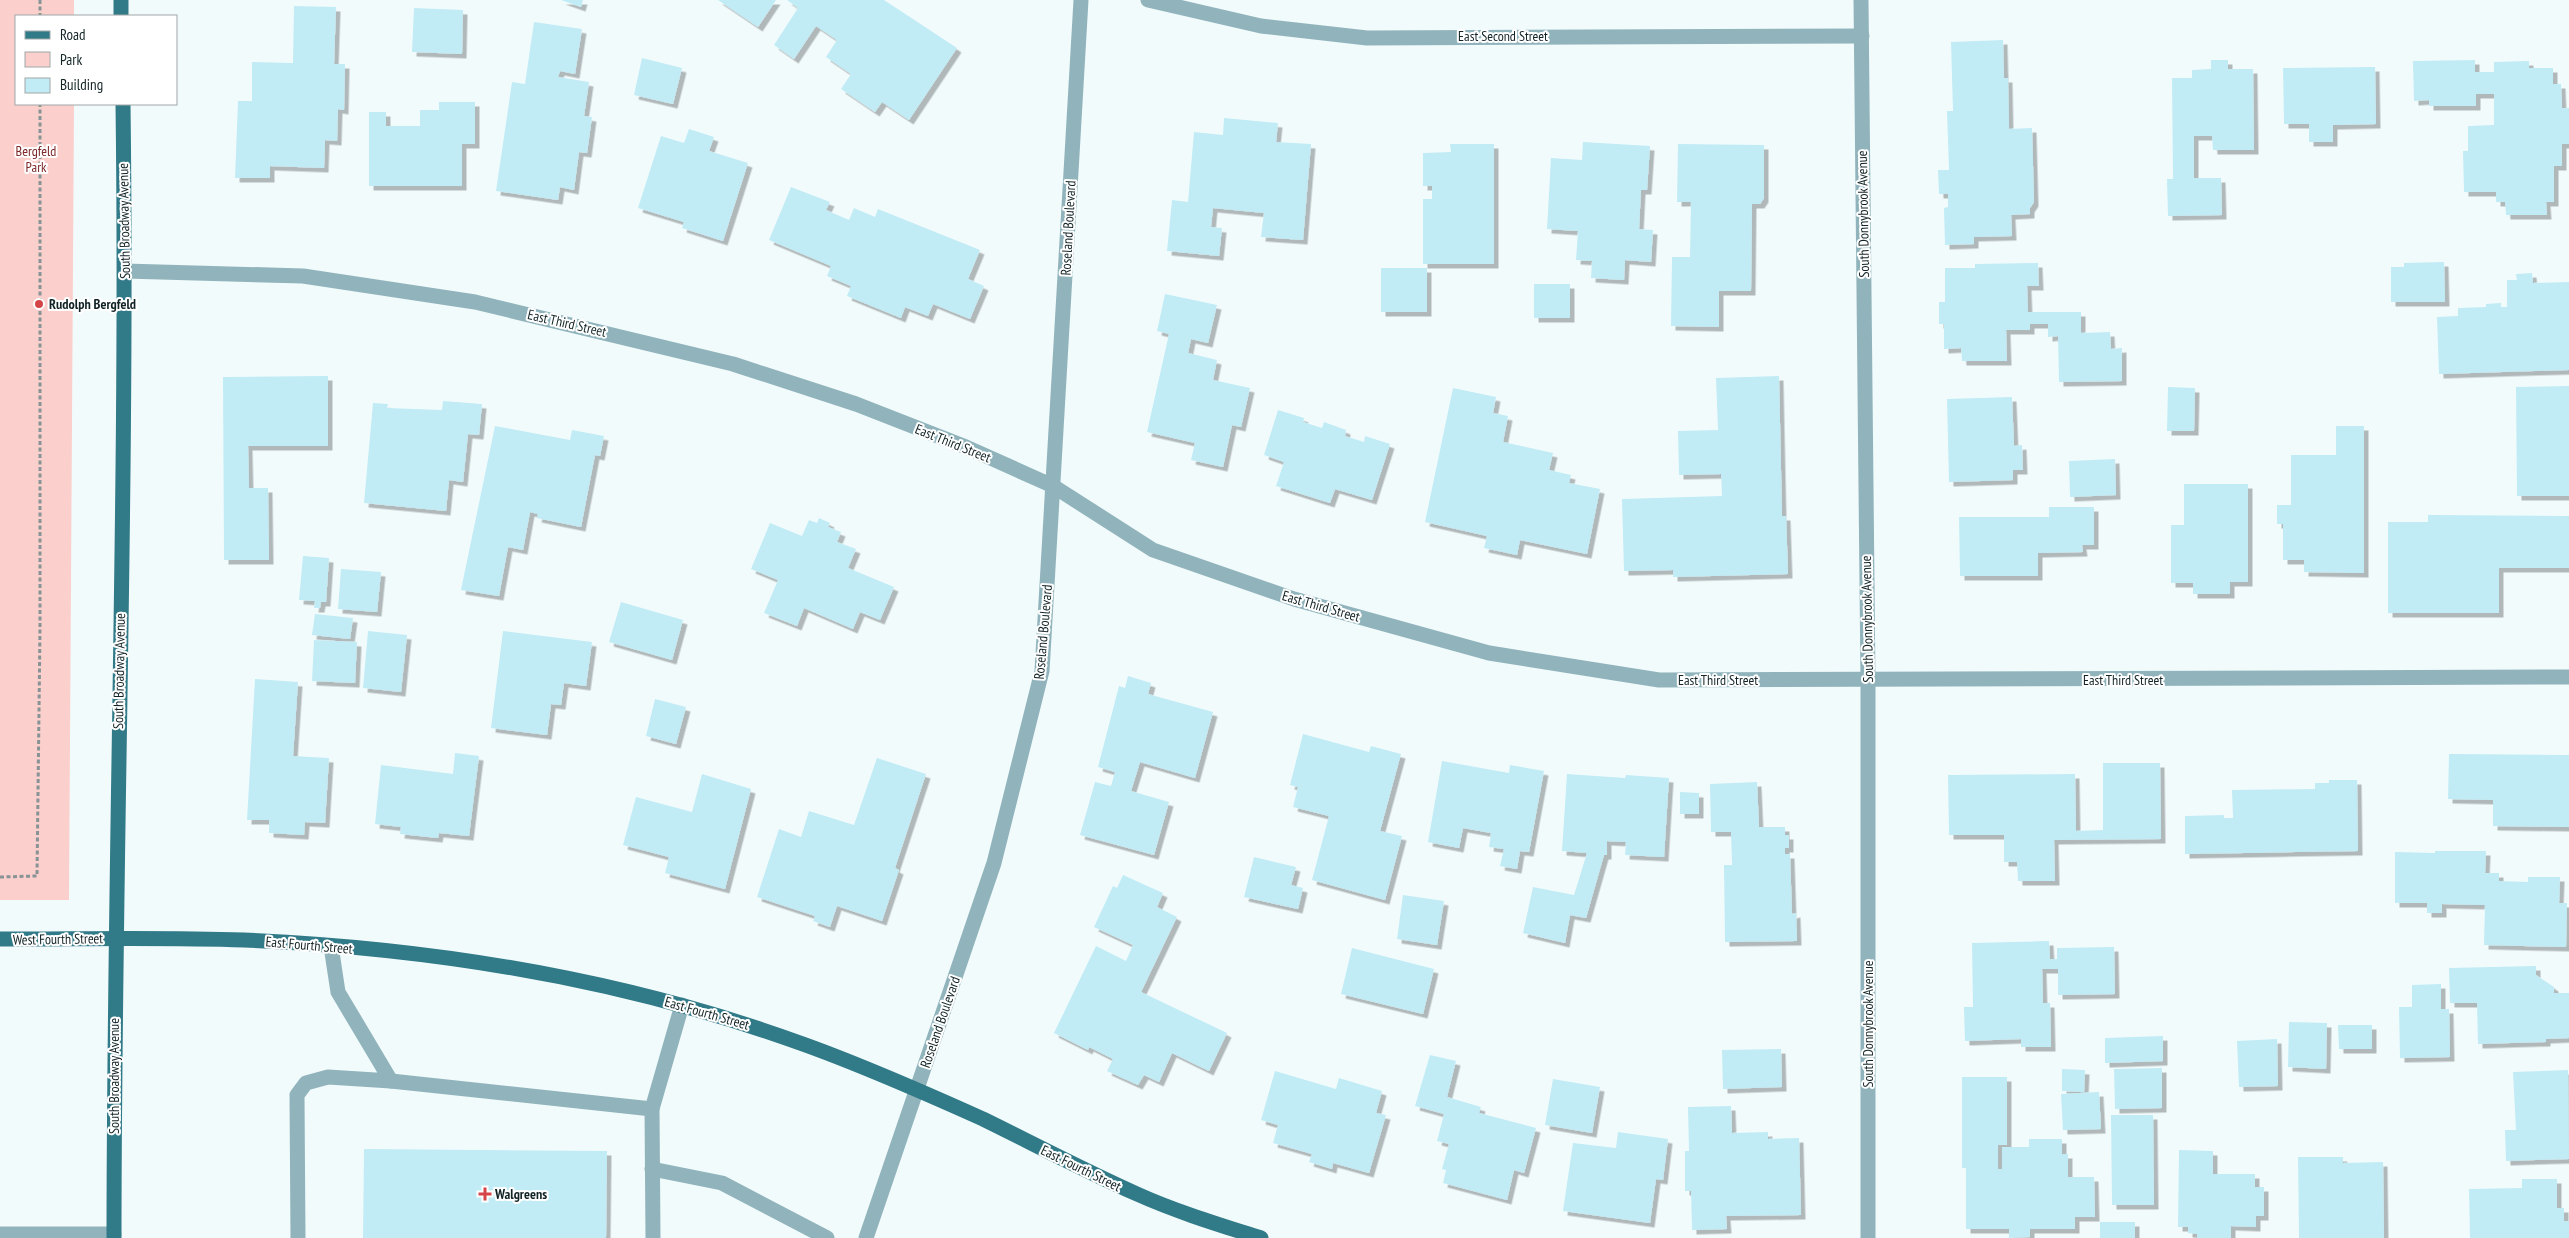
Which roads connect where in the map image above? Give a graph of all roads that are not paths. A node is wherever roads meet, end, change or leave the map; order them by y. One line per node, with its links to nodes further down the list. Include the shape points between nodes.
1 (121, 0): 5 (main road)
2 (1081, 0): 9 (street, Roseland Boulevard)
3 (1148, 0): 6 (street, East Second Street, via 1261,26 1367,38)
4 (1861, 0): 6 (street, South Donnybrook Avenue)
5 (121, 15)
6 (1862, 36): 11 (street, South Donnybrook Avenue)
7 (123, 105): 8 (main road, South Broadway Avenue)
8 (125, 271): 9 (street, East Third Street, via 303,276 475,302 562,322 733,364 856,404 966,447); 12 (main road, South Broadway Avenue)
9 (1053, 486): 11 (street, East Third Street, via 1153,550 1294,599 1489,653 1659,680); 17 (street, Roseland Boulevard, via 1042,671 994,863)
10 (2569, 677): 11 (street, East Third Street)
11 (1868, 681): 27 (street, South Donnybrook Avenue)
12 (115, 938): 13 (main road, West Fourth Street); 14 (main road, East Fourth Street, via 244,940); 21 (main road, South Broadway Avenue)
13 (0, 939)
14 (331, 946): 15 (main road, East Fourth Street, via 551,976); 16 (street, via 338,992)
15 (682, 1005): 17 (main road, East Fourth Street, via 804,1044); 18 (street)
16 (391, 1082): 18 (street); 22 (street, via 328,1077 306,1083 297,1095)
17 (917, 1091): 25 (street, Roseland Boulevard); 26 (main road, East Fourth Street, via 983,1119 1138,1195)
18 (652, 1109): 19 (street)
19 (652, 1169): 23 (street); 24 (street, via 722,1183)
20 (0, 1234): 21 (street)
21 (114, 1236)
22 (298, 1238)
23 (653, 1238)
24 (827, 1238)
25 (866, 1238)
26 (1262, 1238)
27 (1868, 1238)

